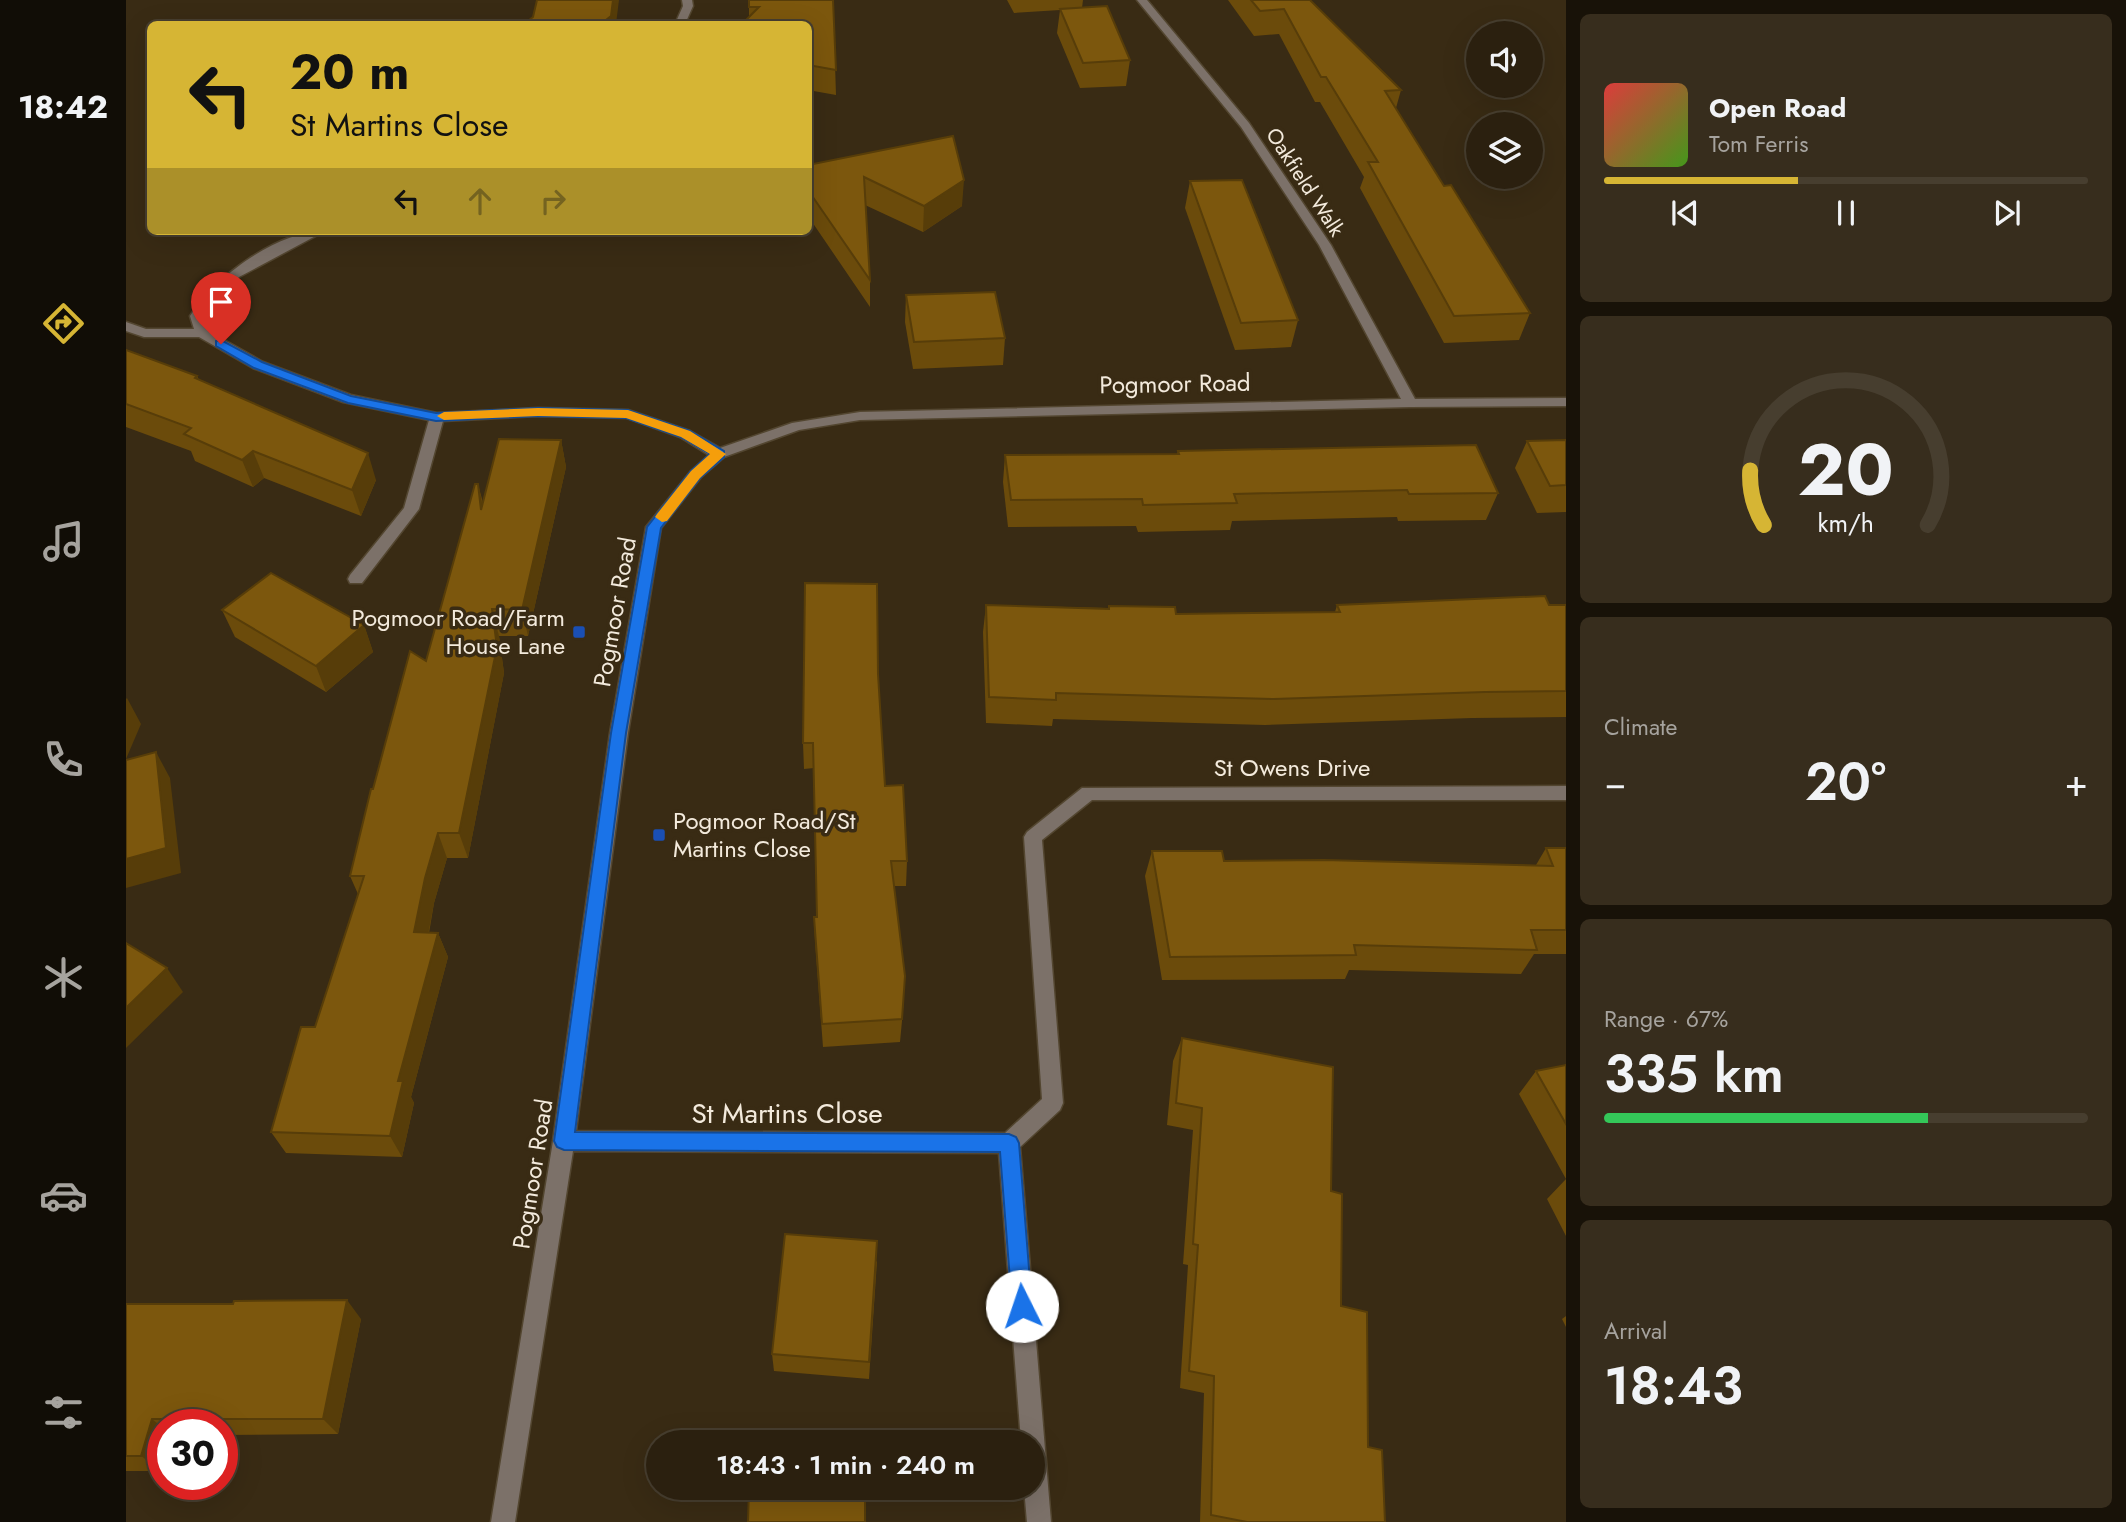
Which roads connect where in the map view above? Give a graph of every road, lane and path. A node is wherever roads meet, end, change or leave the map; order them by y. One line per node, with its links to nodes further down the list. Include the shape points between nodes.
1 (687, 0): 3 (street)
2 (1142, 0): 8 (street, Oakfield Walk, via 1245,125 1310,223)
3 (681, 21)
4 (310, 235): 6 (street, via 245,265 206,298 197,316)
5 (126, 326): 6 (street, via 144,333)
6 (202, 333): 9 (street, via 258,365 348,399)
7 (1566, 402): 8 (street, Pogmoor Road)
8 (1410, 403): 10 (street, Pogmoor Road, via 860,416 797,426)
9 (436, 417): 10 (street, via 628,414 685,434); 11 (street, via 411,509)
10 (719, 454): 13 (street, Pogmoor Road, via 696,474 654,527 619,733)
11 (356, 579)
12 (1566, 793): 14 (street, St Owens Drive, via 1088,793 1033,836 1053,1103)
13 (564, 1141): 14 (street, St Martins Close); 15 (street, Pogmoor Road)
14 (1009, 1143): 16 (street)
15 (503, 1522)
16 (1039, 1522)

